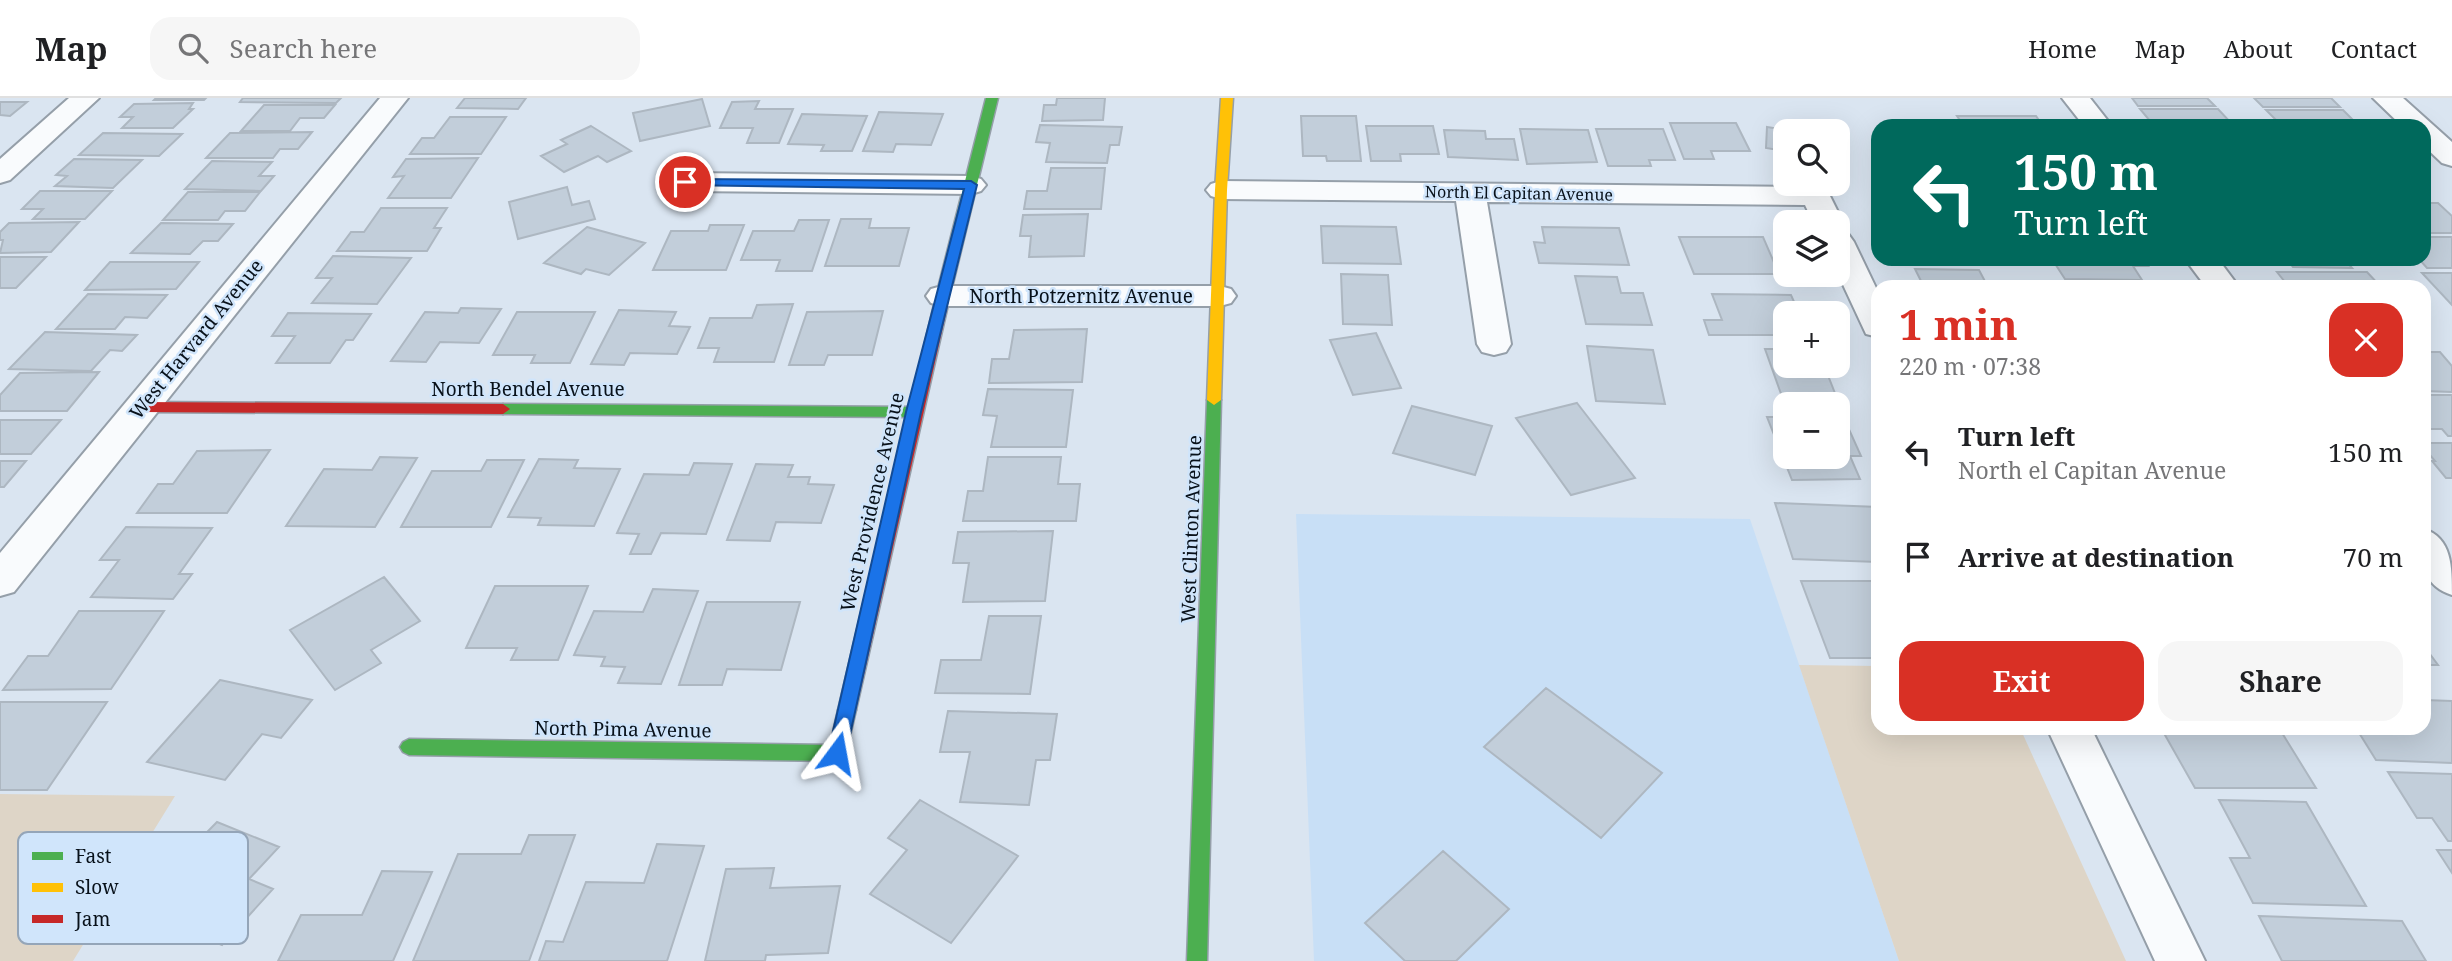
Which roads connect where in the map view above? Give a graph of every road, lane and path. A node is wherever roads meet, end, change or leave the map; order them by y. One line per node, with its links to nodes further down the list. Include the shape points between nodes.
1 (85, 98): 11 (street)
2 (394, 98): 22 (street, West Harvard Avenue)
3 (992, 98): 13 (street, West Providence Avenue)
4 (1227, 98): 14 (street, West Clinton Avenue)
5 (2076, 98): 7 (street)
6 (2387, 98): 8 (street)
7 (2092, 119)
8 (2410, 119)
9 (2431, 138): 10 (street)
10 (2452, 157)
11 (0, 174)
12 (685, 182): 13 (street)
13 (971, 185): 18 (street, West Providence Avenue)
14 (1222, 190): 15 (street, North El Capitan Avenue); 19 (street, West Clinton Avenue)
15 (1470, 192): 16 (street, North El Capitan Avenue); 21 (street)
16 (1822, 209)
17 (1850, 267): 20 (street)
18 (942, 296): 19 (street, North Potzernitz Avenue); 23 (street, West Providence Avenue)
19 (1220, 296): 30 (street, West Clinton Avenue)
20 (1871, 311)
21 (1494, 344)
22 (141, 407): 23 (street, North Bendel Avenue); 26 (street, West Harvard Avenue)
23 (914, 412): 29 (street, West Providence Avenue)
24 (2431, 552): 25 (street)
25 (2452, 579)
26 (0, 581)
27 (2072, 735): 31 (street)
28 (409, 747): 29 (street, North Pima Avenue)
29 (837, 753)
30 (1197, 961)
31 (2180, 961)

